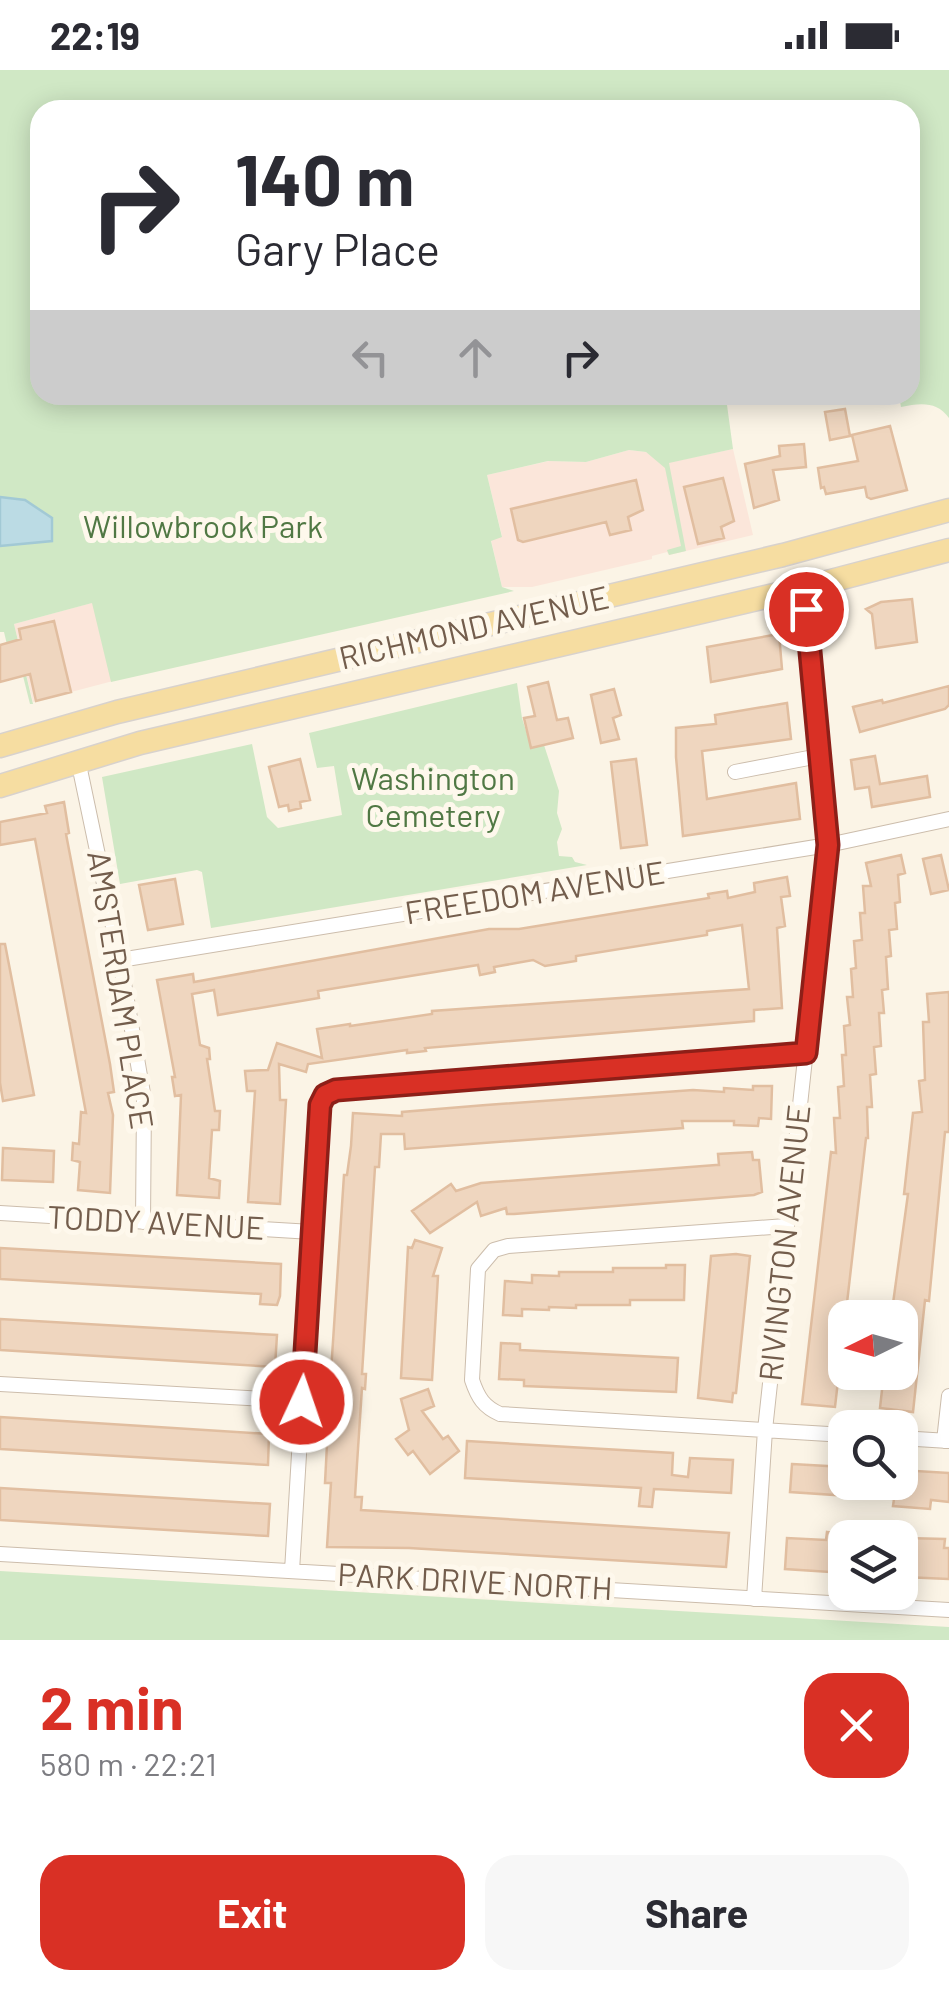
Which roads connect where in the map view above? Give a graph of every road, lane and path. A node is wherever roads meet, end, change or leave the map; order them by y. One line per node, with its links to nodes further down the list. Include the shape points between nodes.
1 (949, 510): 4 (main road, RICHMOND AVENUE)
2 (949, 550): 3 (main road, RICHMOND AVENUE)
3 (804, 588): 5 (street, RIVINGTON AVENUE); 6 (main road, RICHMOND AVENUE)
4 (0, 746)
5 (819, 756): 7 (street); 10 (street, RIVINGTON AVENUE)
6 (78, 760): 8 (main road, RICHMOND AVENUE); 11 (street, AMSTERDAM PLACE)
7 (736, 772)
8 (0, 786)
9 (949, 819): 10 (street, FREEDOM AVENUE)
10 (828, 845): 11 (street, FREEDOM AVENUE); 12 (street, RIVINGTON AVENUE)
11 (120, 960): 14 (street, AMSTERDAM PLACE, via 144,1098)
12 (806, 1053): 15 (street, RIVINGTON AVENUE); 16 (street, via 336,1090 320,1105)
13 (0, 1213): 14 (street, TODDY AVENUE)
14 (143, 1222): 16 (street, TODDY AVENUE)
15 (786, 1226): 20 (street, RIVINGTON AVENUE); 20 (street, via 508,1246 494,1250 478,1269 472,1380 488,1409)
16 (312, 1232): 19 (street)
17 (0, 1384): 19 (street)
18 (949, 1396): 23 (street)
19 (302, 1402): 25 (street)
20 (765, 1430): 21 (street); 26 (street, RIVINGTON AVENUE)
21 (828, 1434)
22 (918, 1439): 23 (street)
23 (946, 1441)
24 (0, 1554): 25 (street, PARK DRIVE NORTH)
25 (292, 1571): 26 (street, PARK DRIVE NORTH)
26 (754, 1599): 27 (street, PARK DRIVE NORTH)
27 (949, 1610)

